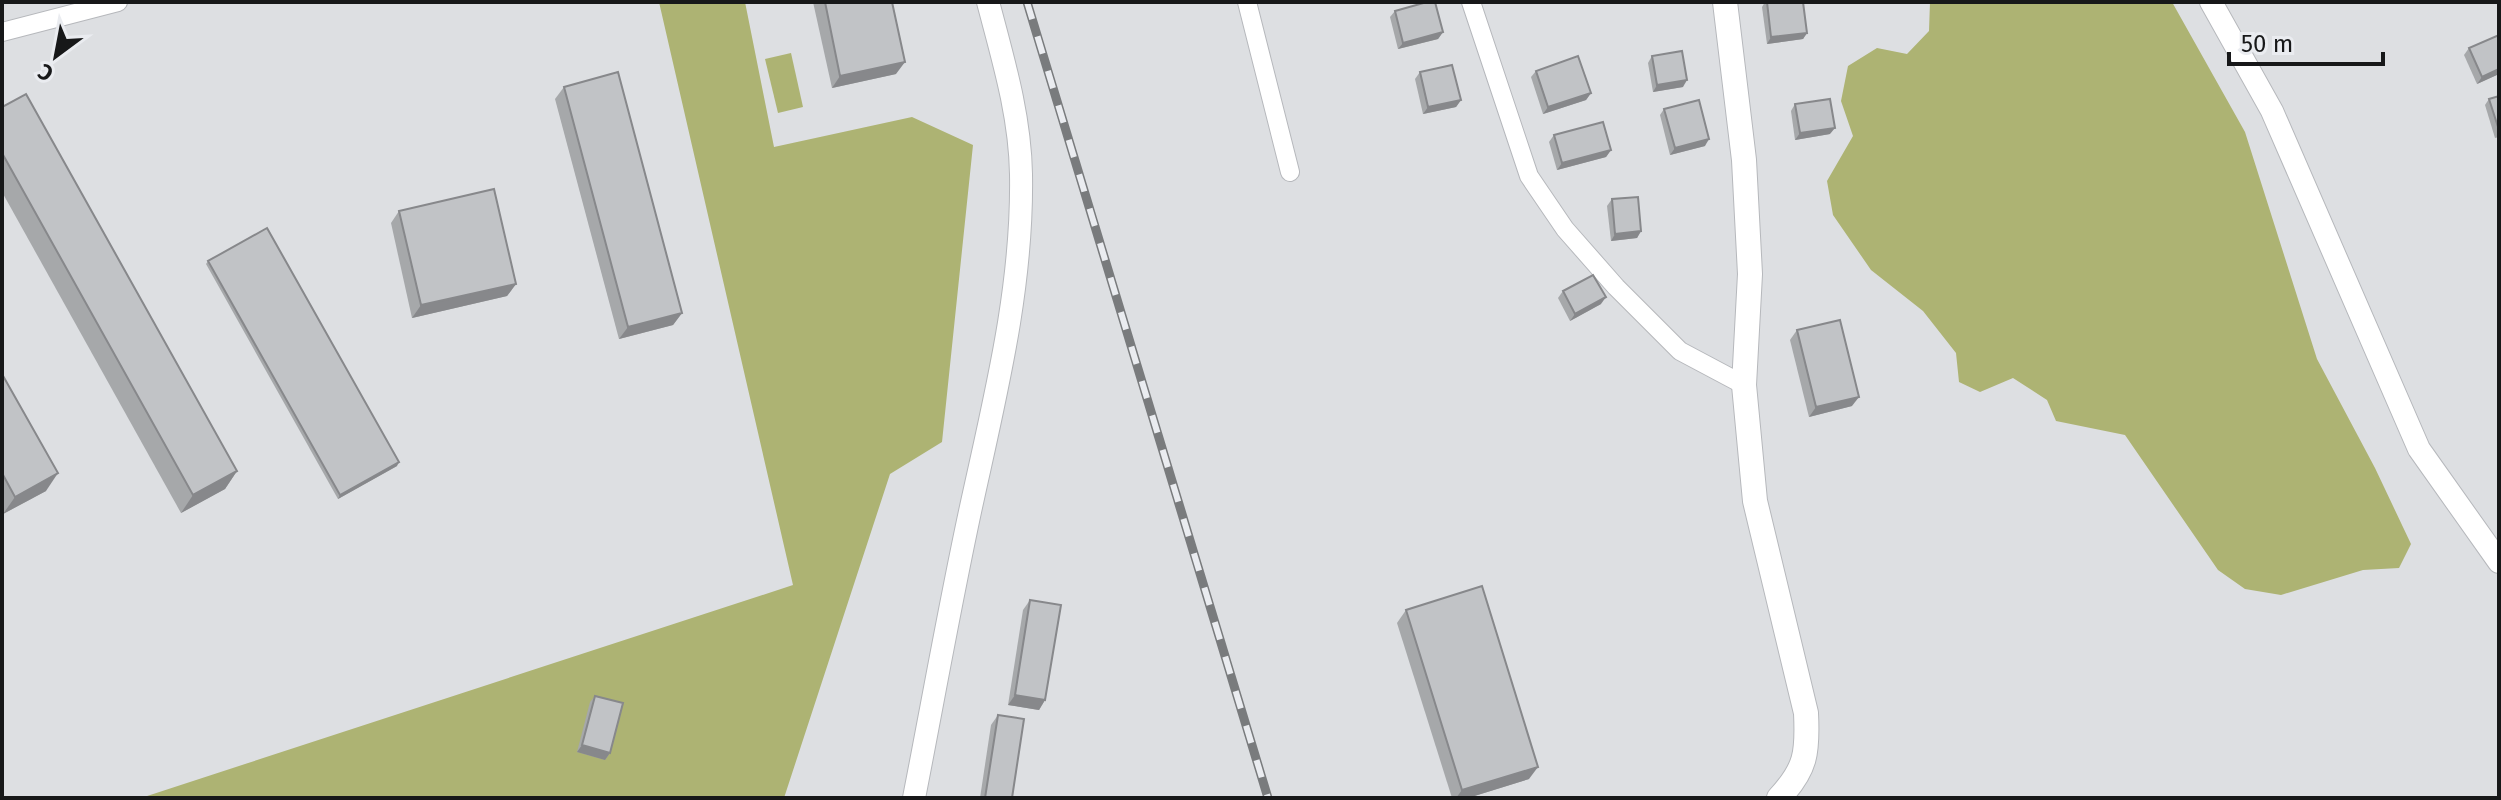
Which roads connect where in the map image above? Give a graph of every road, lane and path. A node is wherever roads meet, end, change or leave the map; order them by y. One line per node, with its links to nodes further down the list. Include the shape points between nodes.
1 (118, 2): 7 (street)
2 (988, 2): 11 (street, via 1015,104 1020,252 1001,378)
3 (1247, 2): 8 (street)
4 (1471, 2): 9 (street, via 1529,176 1565,229 1680,351)
5 (1725, 2): 9 (main road, via 1744,160 1750,274)
6 (2211, 2): 10 (street, via 2272,111 2419,449)
7 (2, 32)
8 (1290, 172)
9 (1744, 385): 12 (main road, via 1755,501 1806,713 1802,768)
10 (2499, 562)
11 (914, 798)
12 (1779, 798)

